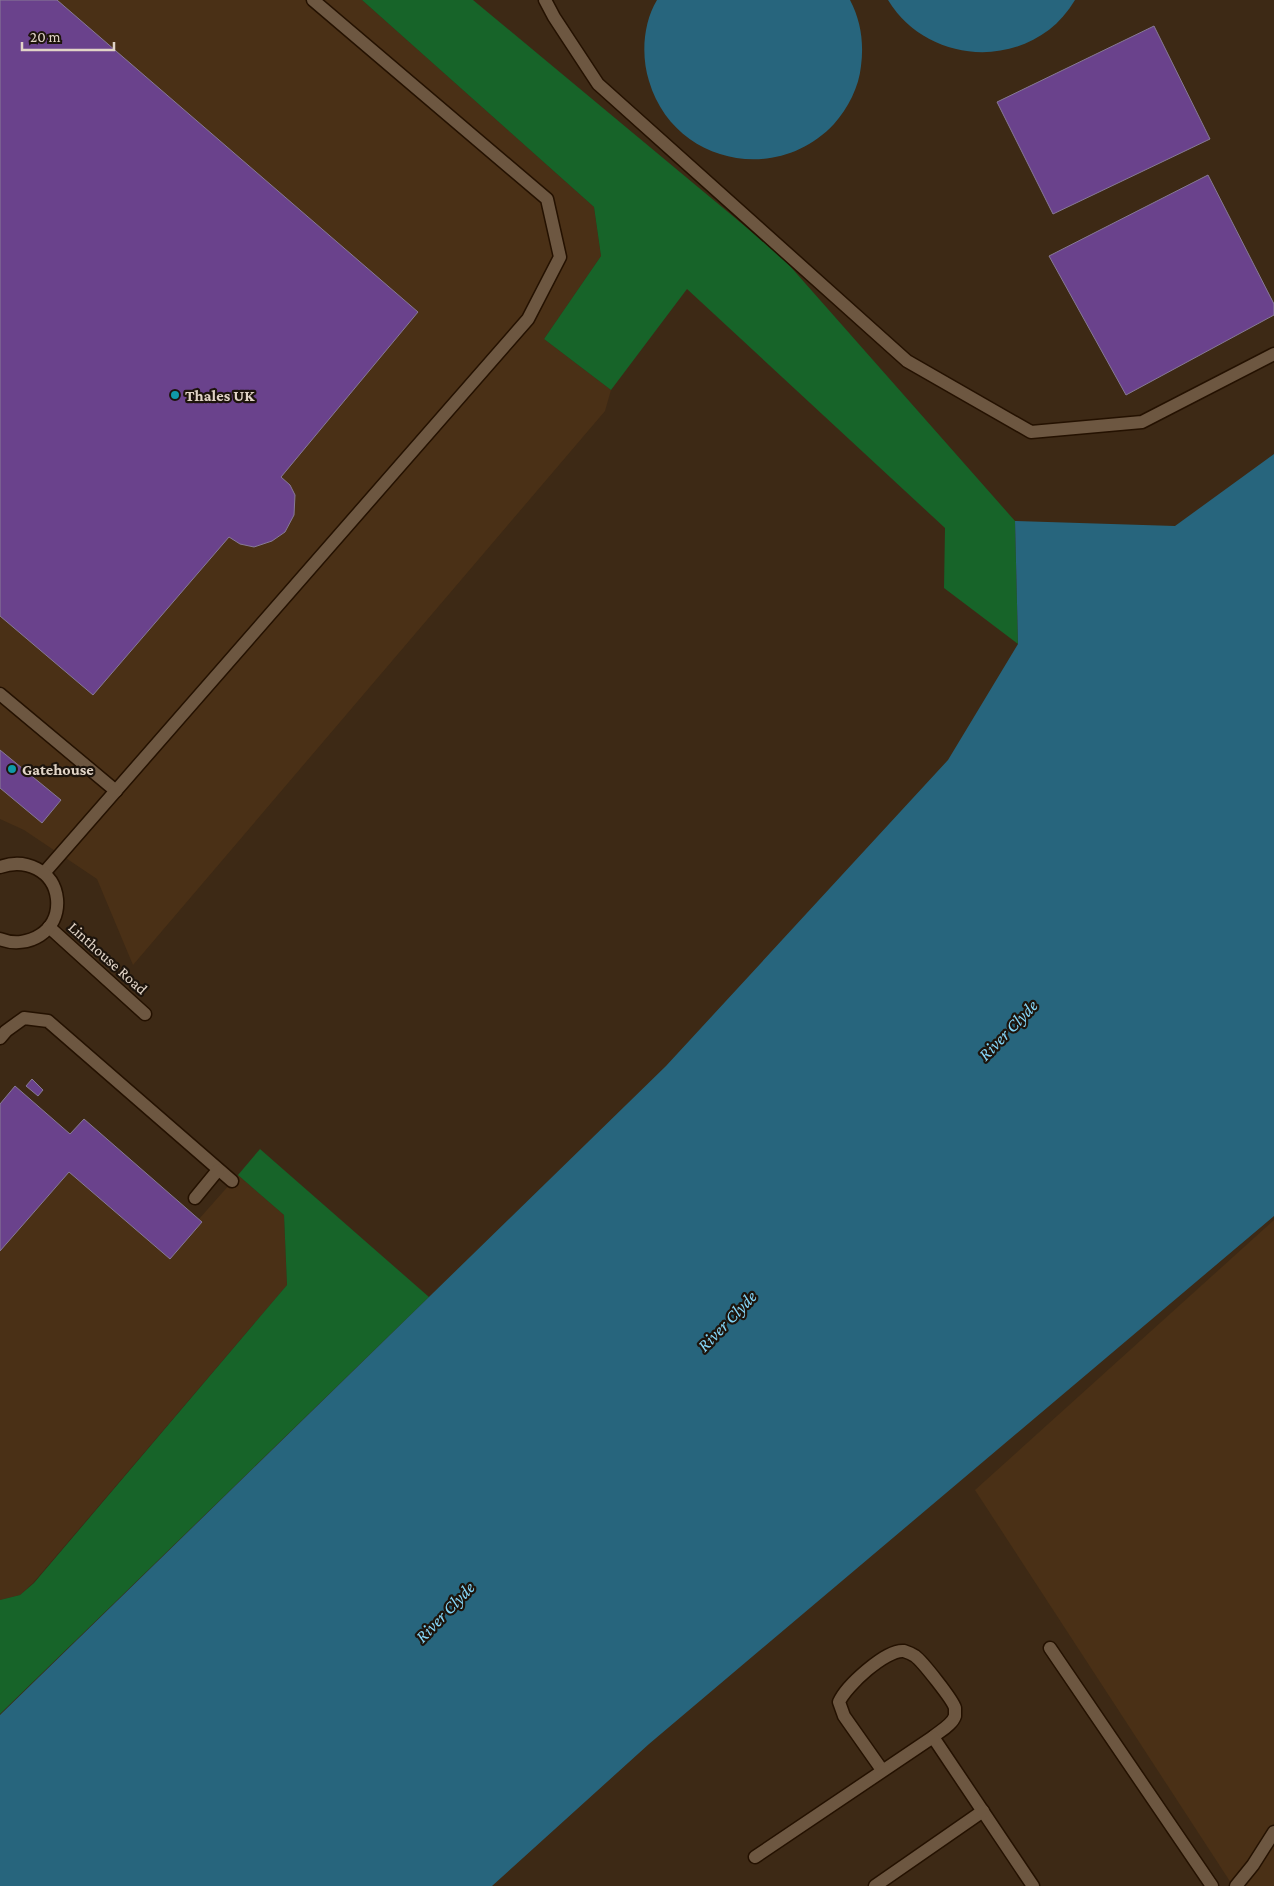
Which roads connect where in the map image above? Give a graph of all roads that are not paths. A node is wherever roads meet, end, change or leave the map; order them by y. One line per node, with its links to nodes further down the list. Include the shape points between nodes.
1 (313, 0): 5 (street, via 547,200 560,257 528,319)
2 (546, 0): 3 (street, via 598,84 907,362 1031,432 1142,422)
3 (1274, 354)
4 (0, 694): 5 (street)
5 (116, 791): 7 (street)
6 (0, 867): 7 (street, via 23,863)
7 (44, 873): 8 (street, Linthouse Road, via 53,885 57,899 56,914)
8 (49, 928): 9 (street, Linthouse Road, via 38,938 24,943); 10 (street, Linthouse Road)
9 (0, 939)
10 (146, 1014)
11 (0, 1038): 12 (street, via 24,1018 48,1021)
12 (218, 1170): 13 (street); 14 (street)
13 (232, 1182)
14 (195, 1198)
15 (1050, 1648): 23 (street)
16 (933, 1737): 17 (street); 17 (street, via 954,1717 951,1699 914,1655 905,1651 886,1656 849,1687 839,1702 844,1716); 18 (street)
17 (882, 1770): 20 (street)
18 (983, 1811): 21 (street); 22 (street)
19 (1274, 1832): 24 (street)
20 (755, 1857)
21 (875, 1886)
22 (1033, 1886)
23 (1212, 1886)
24 (1236, 1886)

